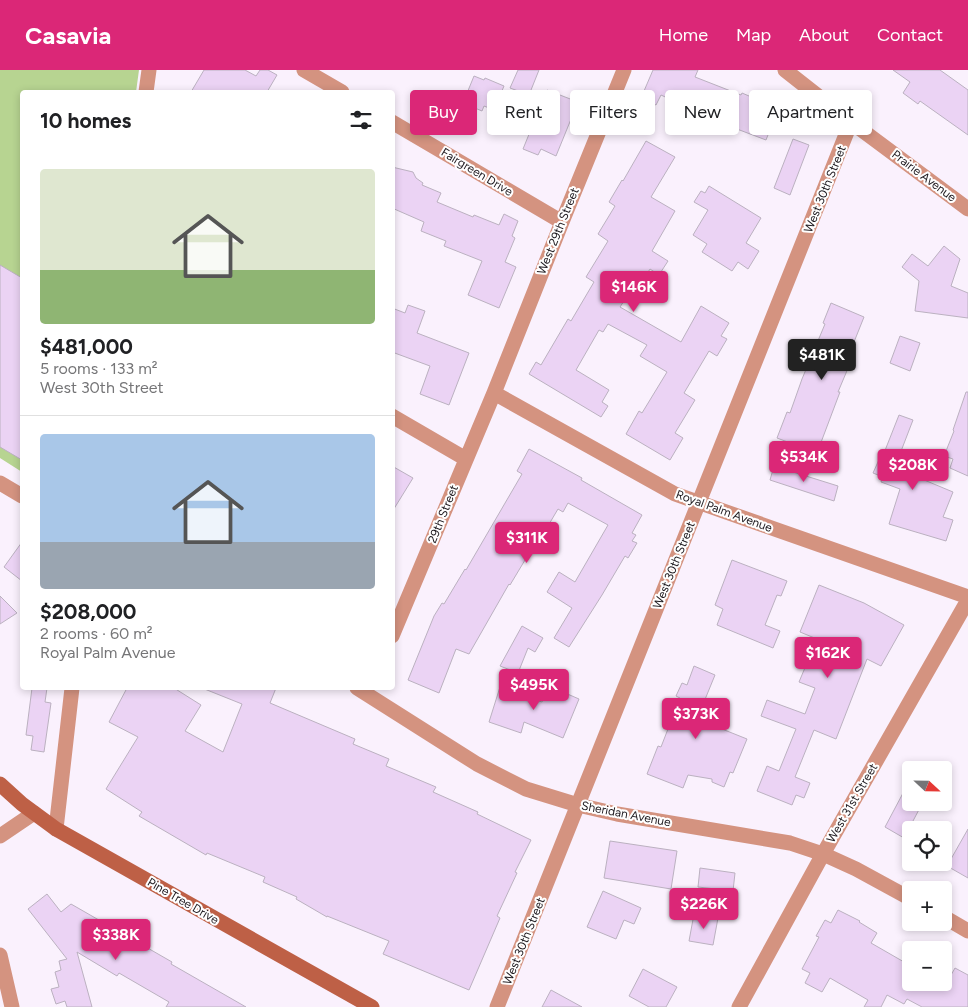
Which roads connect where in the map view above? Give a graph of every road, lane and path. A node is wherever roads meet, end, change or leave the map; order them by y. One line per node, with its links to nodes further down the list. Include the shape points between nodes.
1 (149, 70): 5 (street)
2 (304, 70): 6 (street)
3 (624, 70): 12 (street, West 29th Street)
4 (785, 70): 7 (street, Prairie Avenue)
5 (146, 90)
6 (339, 90)
7 (810, 90)
8 (395, 124): 12 (street, Fairgreen Drive)
9 (846, 135): 18 (street, West 30th Street)
10 (868, 135): 11 (street, Prairie Avenue)
11 (968, 209)
12 (562, 222): 13 (street, West 29th Street)
13 (494, 392): 15 (street, 29th Street); 18 (street, Royal Palm Avenue, via 675,494)
14 (395, 418): 15 (street)
15 (466, 459): 20 (street, 29th Street)
16 (0, 483): 17 (street)
17 (20, 495)
18 (699, 504): 19 (street, Royal Palm Avenue); 24 (street, West 30th Street)
19 (968, 598): 28 (street, West 31st Street)
20 (395, 629)
21 (72, 690): 26 (street)
22 (366, 690): 24 (street, Sheridan Avenue, via 477,764 526,789)
23 (0, 784): 25 (main road, Pine Tree Drive)
24 (578, 805): 28 (street, Sheridan Avenue, via 790,843); 35 (street, West 30th Street)
25 (34, 813): 26 (main road, Pine Tree Drive); 27 (street)
26 (56, 829): 34 (main road, Pine Tree Drive)
27 (0, 836)
28 (823, 854): 29 (street, Sheridan Avenue); 36 (street, West 31st Street)
29 (902, 894)
30 (952, 921): 31 (street)
31 (968, 930)
32 (0, 954): 33 (street)
33 (12, 1007)
34 (372, 1007)
35 (497, 1007)
36 (739, 1007)

